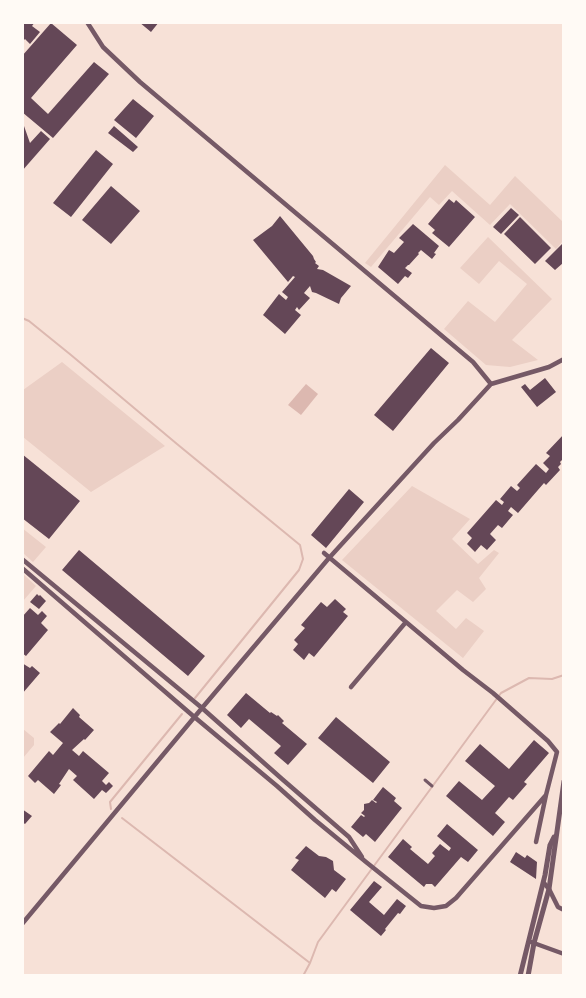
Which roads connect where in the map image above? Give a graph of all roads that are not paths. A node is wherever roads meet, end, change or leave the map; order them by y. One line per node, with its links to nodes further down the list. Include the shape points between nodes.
1 (87, 22): 3 (street, via 103,47 140,82 473,362)
2 (564, 359): 3 (street, via 549,367)
3 (492, 384): 5 (street)
4 (324, 553): 5 (street)
5 (329, 558): 10 (street); 12 (street)
6 (22, 559): 8 (street)
7 (22, 568): 9 (street)
8 (36, 569): 9 (street); 12 (street)
9 (30, 575): 13 (street)
10 (406, 622): 11 (street); 20 (street, via 500,699 557,752)
11 (351, 687)
12 (202, 708): 13 (street); 14 (street)
13 (194, 717): 17 (street); 29 (street)
14 (282, 779): 17 (street); 21 (street)
15 (425, 780): 18 (street)
16 (564, 781): 19 (street)
17 (277, 786): 22 (street)
18 (432, 786)
19 (563, 789): 23 (street)
20 (546, 795): 24 (street); 25 (street, via 446,906 421,906)
21 (312, 805): 22 (street); 25 (street, via 349,837)
22 (306, 812): 25 (street)
23 (556, 834): 26 (street, via 550,845); 27 (street)
24 (536, 842)
25 (367, 864)
26 (544, 883): 27 (street); 30 (street)
27 (549, 889): 28 (street, via 558,907); 30 (street)
28 (564, 910)
29 (22, 924)
30 (532, 942): 31 (street); 32 (street); 33 (street)
31 (564, 954)
32 (520, 976)
33 (528, 976)

